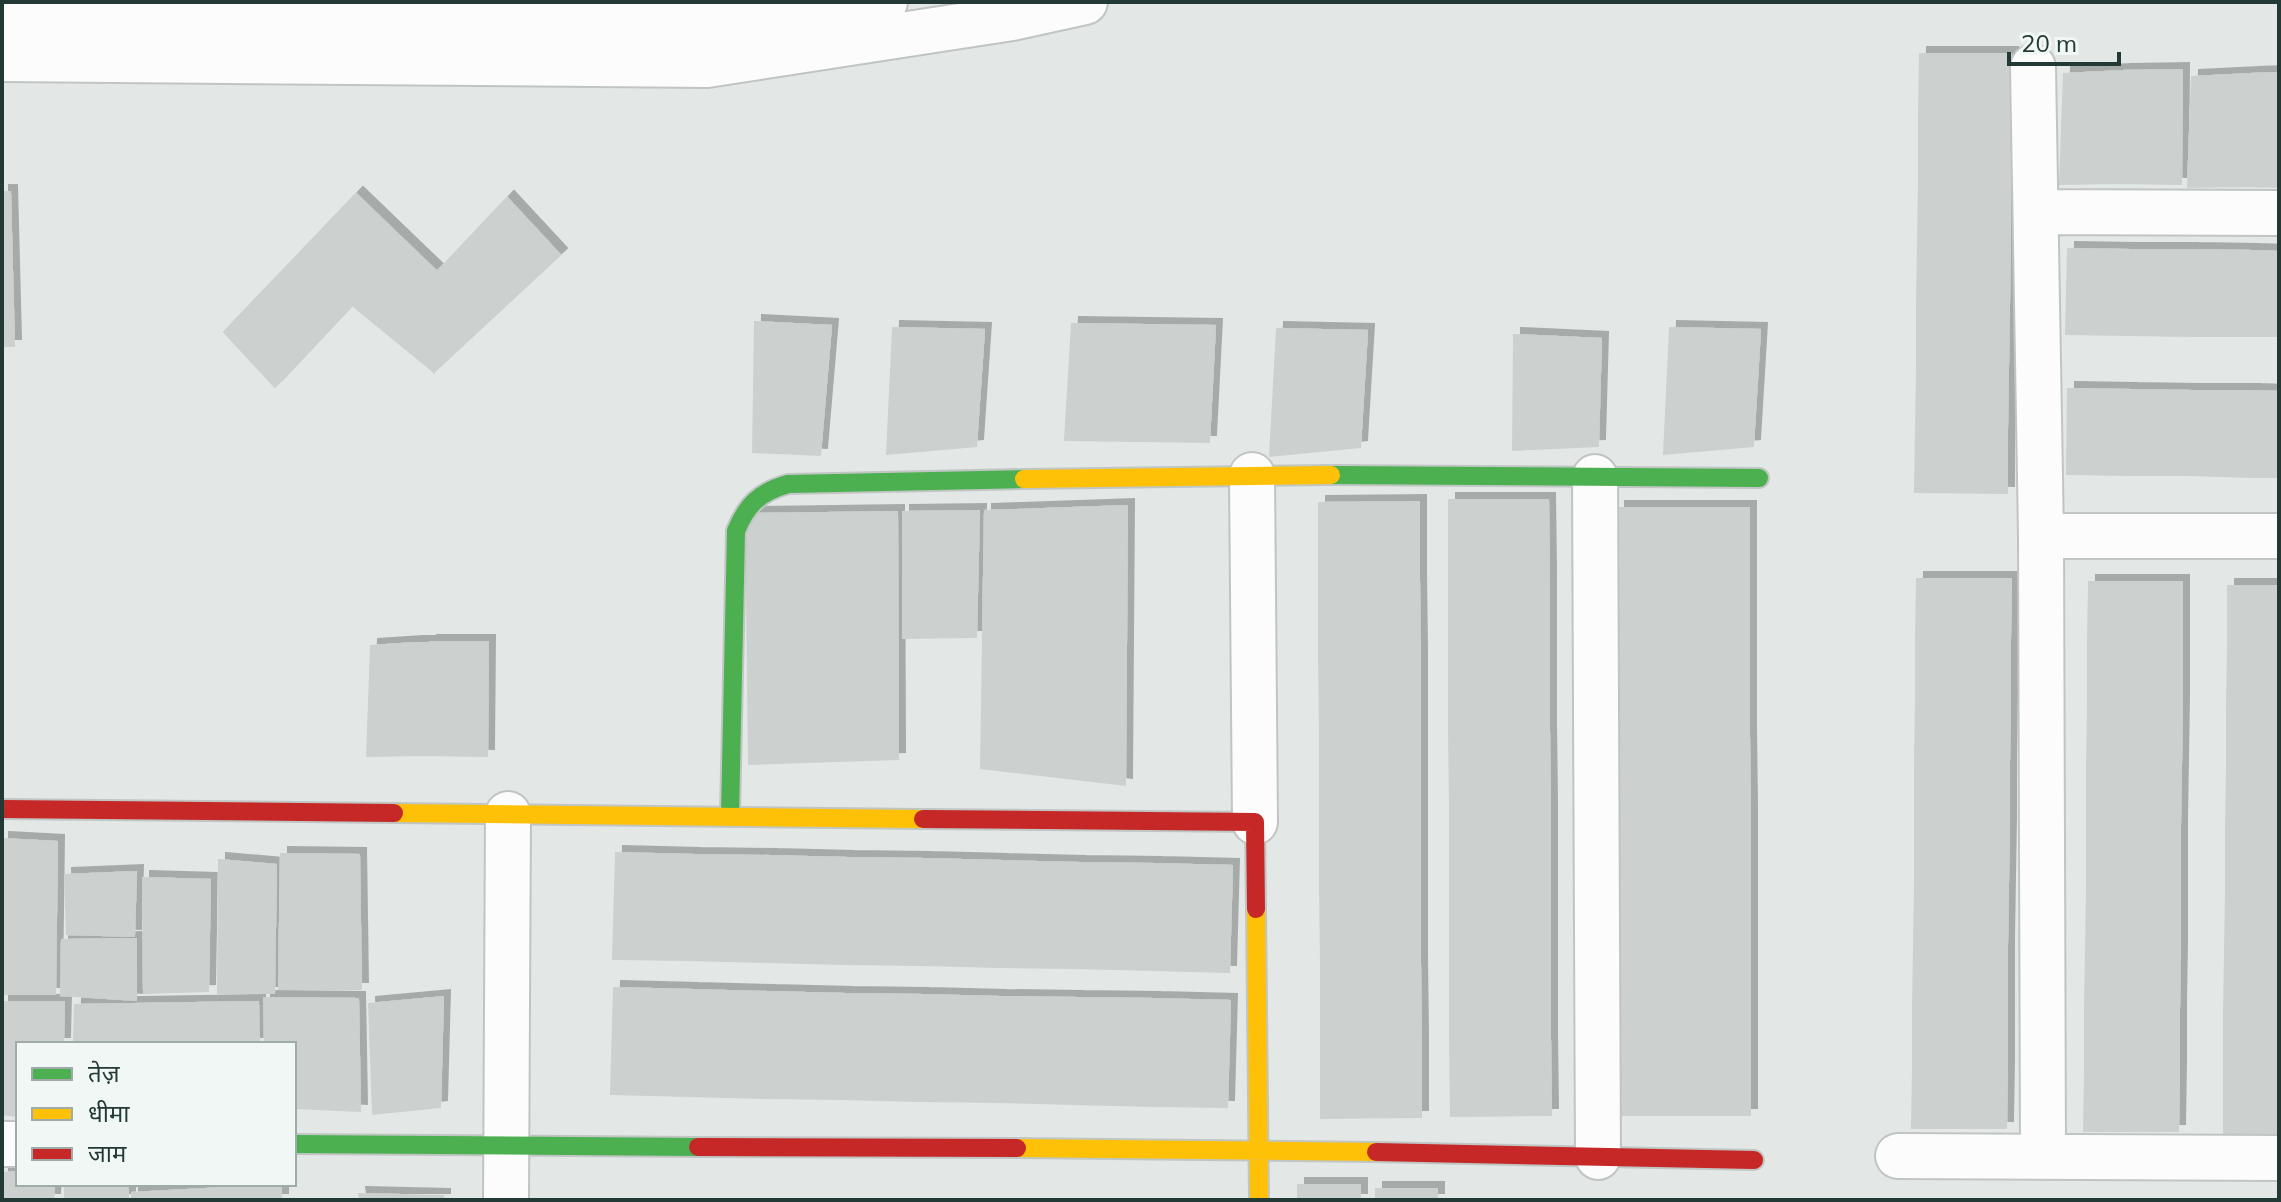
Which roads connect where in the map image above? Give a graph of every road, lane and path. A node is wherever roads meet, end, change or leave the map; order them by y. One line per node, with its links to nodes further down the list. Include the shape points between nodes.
1 (885, 2): 4 (street, via 735,23)
2 (1085, 2): 4 (street, via 707,65)
3 (2, 17): 4 (street)
4 (99, 26): 5 (street)
5 (2, 59)
6 (2033, 67): 7 (street)
7 (2036, 212): 8 (street); 12 (street)
8 (2279, 213)
9 (1252, 475): 10 (street); 16 (street, via 788,484 766,489 746,506 736,531); 17 (street)
10 (1595, 477): 11 (street); 22 (street)
11 (1759, 478)
12 (2041, 536): 13 (street); 23 (street)
13 (2279, 536)
14 (2, 809): 15 (street)
15 (508, 814): 16 (street); 19 (street)
16 (730, 816): 17 (street)
17 (1255, 822): 20 (street)
18 (296, 1144): 19 (street)
19 (506, 1145): 20 (street); 26 (street)
20 (1259, 1150): 22 (street); 27 (street)
21 (1898, 1156): 23 (street)
22 (1598, 1157): 25 (street)
23 (2043, 1157): 24 (street)
24 (2279, 1158)
25 (1754, 1160)
26 (506, 1200)
27 (1259, 1200)

